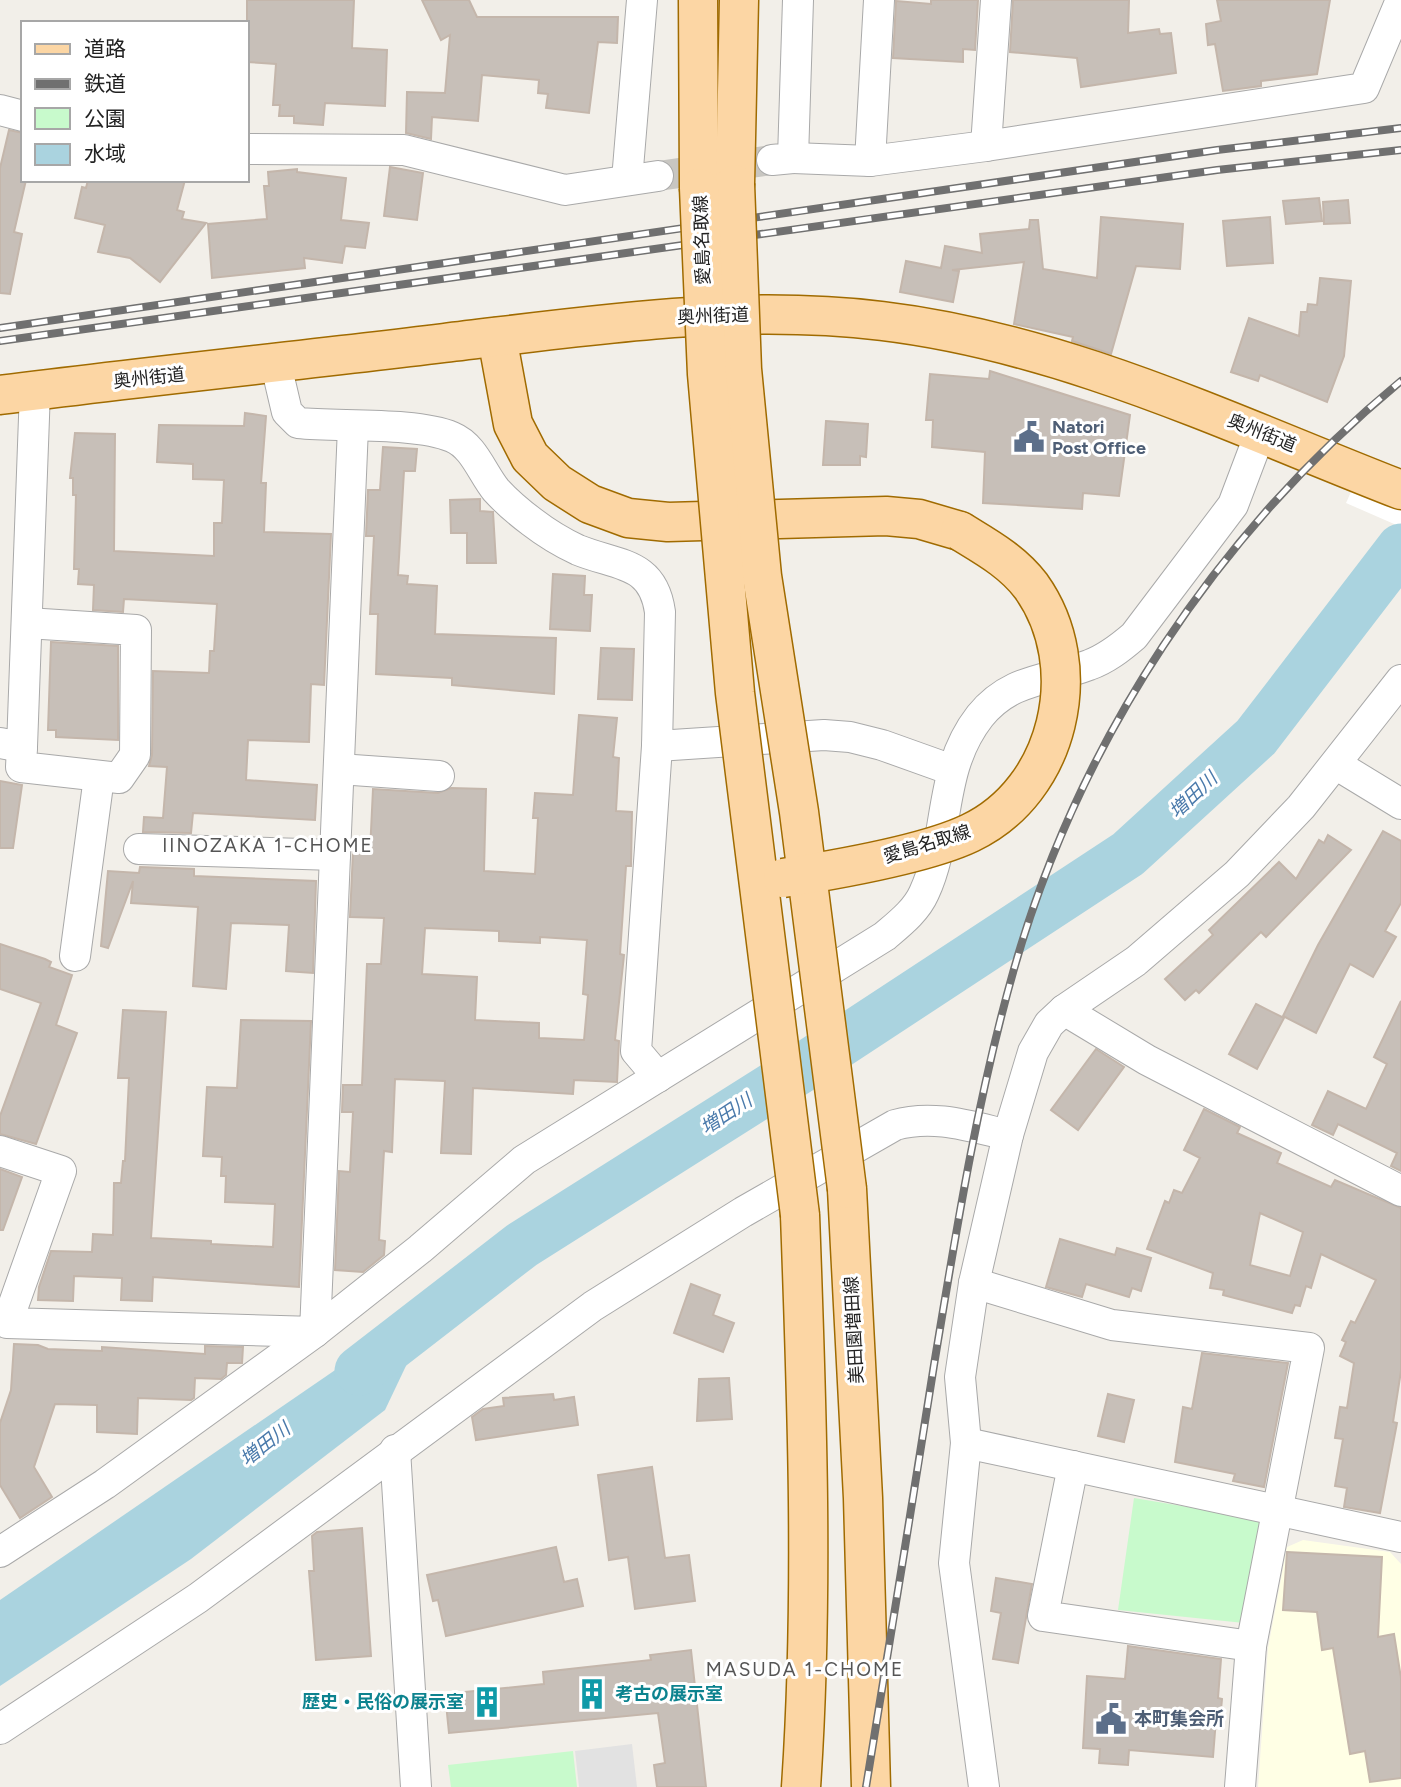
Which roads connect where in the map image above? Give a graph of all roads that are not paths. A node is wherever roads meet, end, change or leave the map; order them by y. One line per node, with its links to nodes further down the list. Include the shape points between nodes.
1 (642, 0): 14 (street)
2 (698, 0): 15 (main road, 愛島名取線)
3 (739, 0): 15 (main road, 愛島名取線)
4 (798, 0): 12 (street, via 783,159)
5 (879, 0): 12 (street)
6 (996, 0): 10 (street)
7 (1401, 0): 10 (street, via 1364,88)
8 (0, 110): 9 (street)
9 (21, 115)
10 (986, 146): 12 (street)
11 (248, 149): 14 (street, via 404,150 565,190)
12 (870, 161)
13 (658, 176): 14 (street)
14 (626, 180)
15 (717, 186): 34 (main road, 愛島名取線, bridge, via 742,369 762,576); 35 (main road, 愛島名取線, bridge, via 707,374 735,693)
16 (498, 337): 17 (main road, 奥州街道); 20 (main road, 奥州街道, via 665,317 784,314 882,321 951,332 1105,372); 34 (main road, 愛島名取線, bridge, via 513,424 530,457 556,483 590,504 628,518 668,522 919,519 960,530 1004,558 1031,587 1052,626 1060,703 1053,739 1035,777 1012,804 969,834 907,853)
17 (276, 365): 18 (main road, 奥州街道); 19 (street, via 287,412 298,423)
18 (17, 393): 22 (street)
19 (353, 427): 25 (street, via 424,430 454,438 473,455 496,489 532,522 577,549 645,576 657,594 660,612); 27 (street)
20 (1261, 432): 21 (main road, 奥州街道); 28 (street, via 1233,505 1134,636 1090,665 1022,682 1002,696 980,716)
21 (1401, 490)
22 (27, 623): 24 (street); 30 (street, via 136,630 135,755 119,778)
23 (1401, 680): 26 (street)
24 (11, 745): 30 (street, via 21,767)
25 (657, 746): 28 (street, via 850,737); 38 (street, via 636,1051)
26 (1337, 765): 31 (street); 37 (street, via 1283,827 1186,920)
27 (339, 769): 29 (street); 33 (street)
28 (952, 770): 38 (street, via 934,863 923,895 905,918 885,936)
29 (439, 776)
30 (99, 777): 36 (street)
31 (1391, 798)
32 (139, 849): 33 (street)
33 (335, 855): 43 (street)
34 (807, 874): 35 (main road, 愛島名取線, bridge); 54 (main road, 美田園増田線, bridge, via 846,1189 863,1498)
35 (759, 882): 53 (main road, bridge, via 800,1215 809,1469 808,1690)
36 (75, 956)
37 (1064, 1010): 39 (street, via 1049,1024 1033,1052); 41 (street, via 1155,1065)
38 (658, 1077): 43 (street, via 524,1160)
39 (1008, 1135): 42 (street); 45 (street, via 938,1119 895,1125 743,1212 593,1306)
40 (0, 1151): 43 (street, via 61,1171 7,1323)
41 (1401, 1191)
42 (974, 1283): 44 (street, via 960,1393); 47 (street, via 1112,1325 1309,1348)
43 (315, 1332): 49 (street, via 105,1484)
44 (966, 1443): 46 (street); 55 (street, via 954,1563)
45 (395, 1450): 51 (street, via 198,1598); 52 (street)
46 (1073, 1466): 47 (street); 50 (street, via 1043,1616)
47 (1279, 1510): 48 (street); 50 (street)
48 (1401, 1537)
49 (0, 1552)
50 (1251, 1646): 56 (street)
51 (0, 1729)
52 (416, 1787)
53 (801, 1787)
54 (871, 1787)
55 (984, 1787)
56 (1240, 1787)

